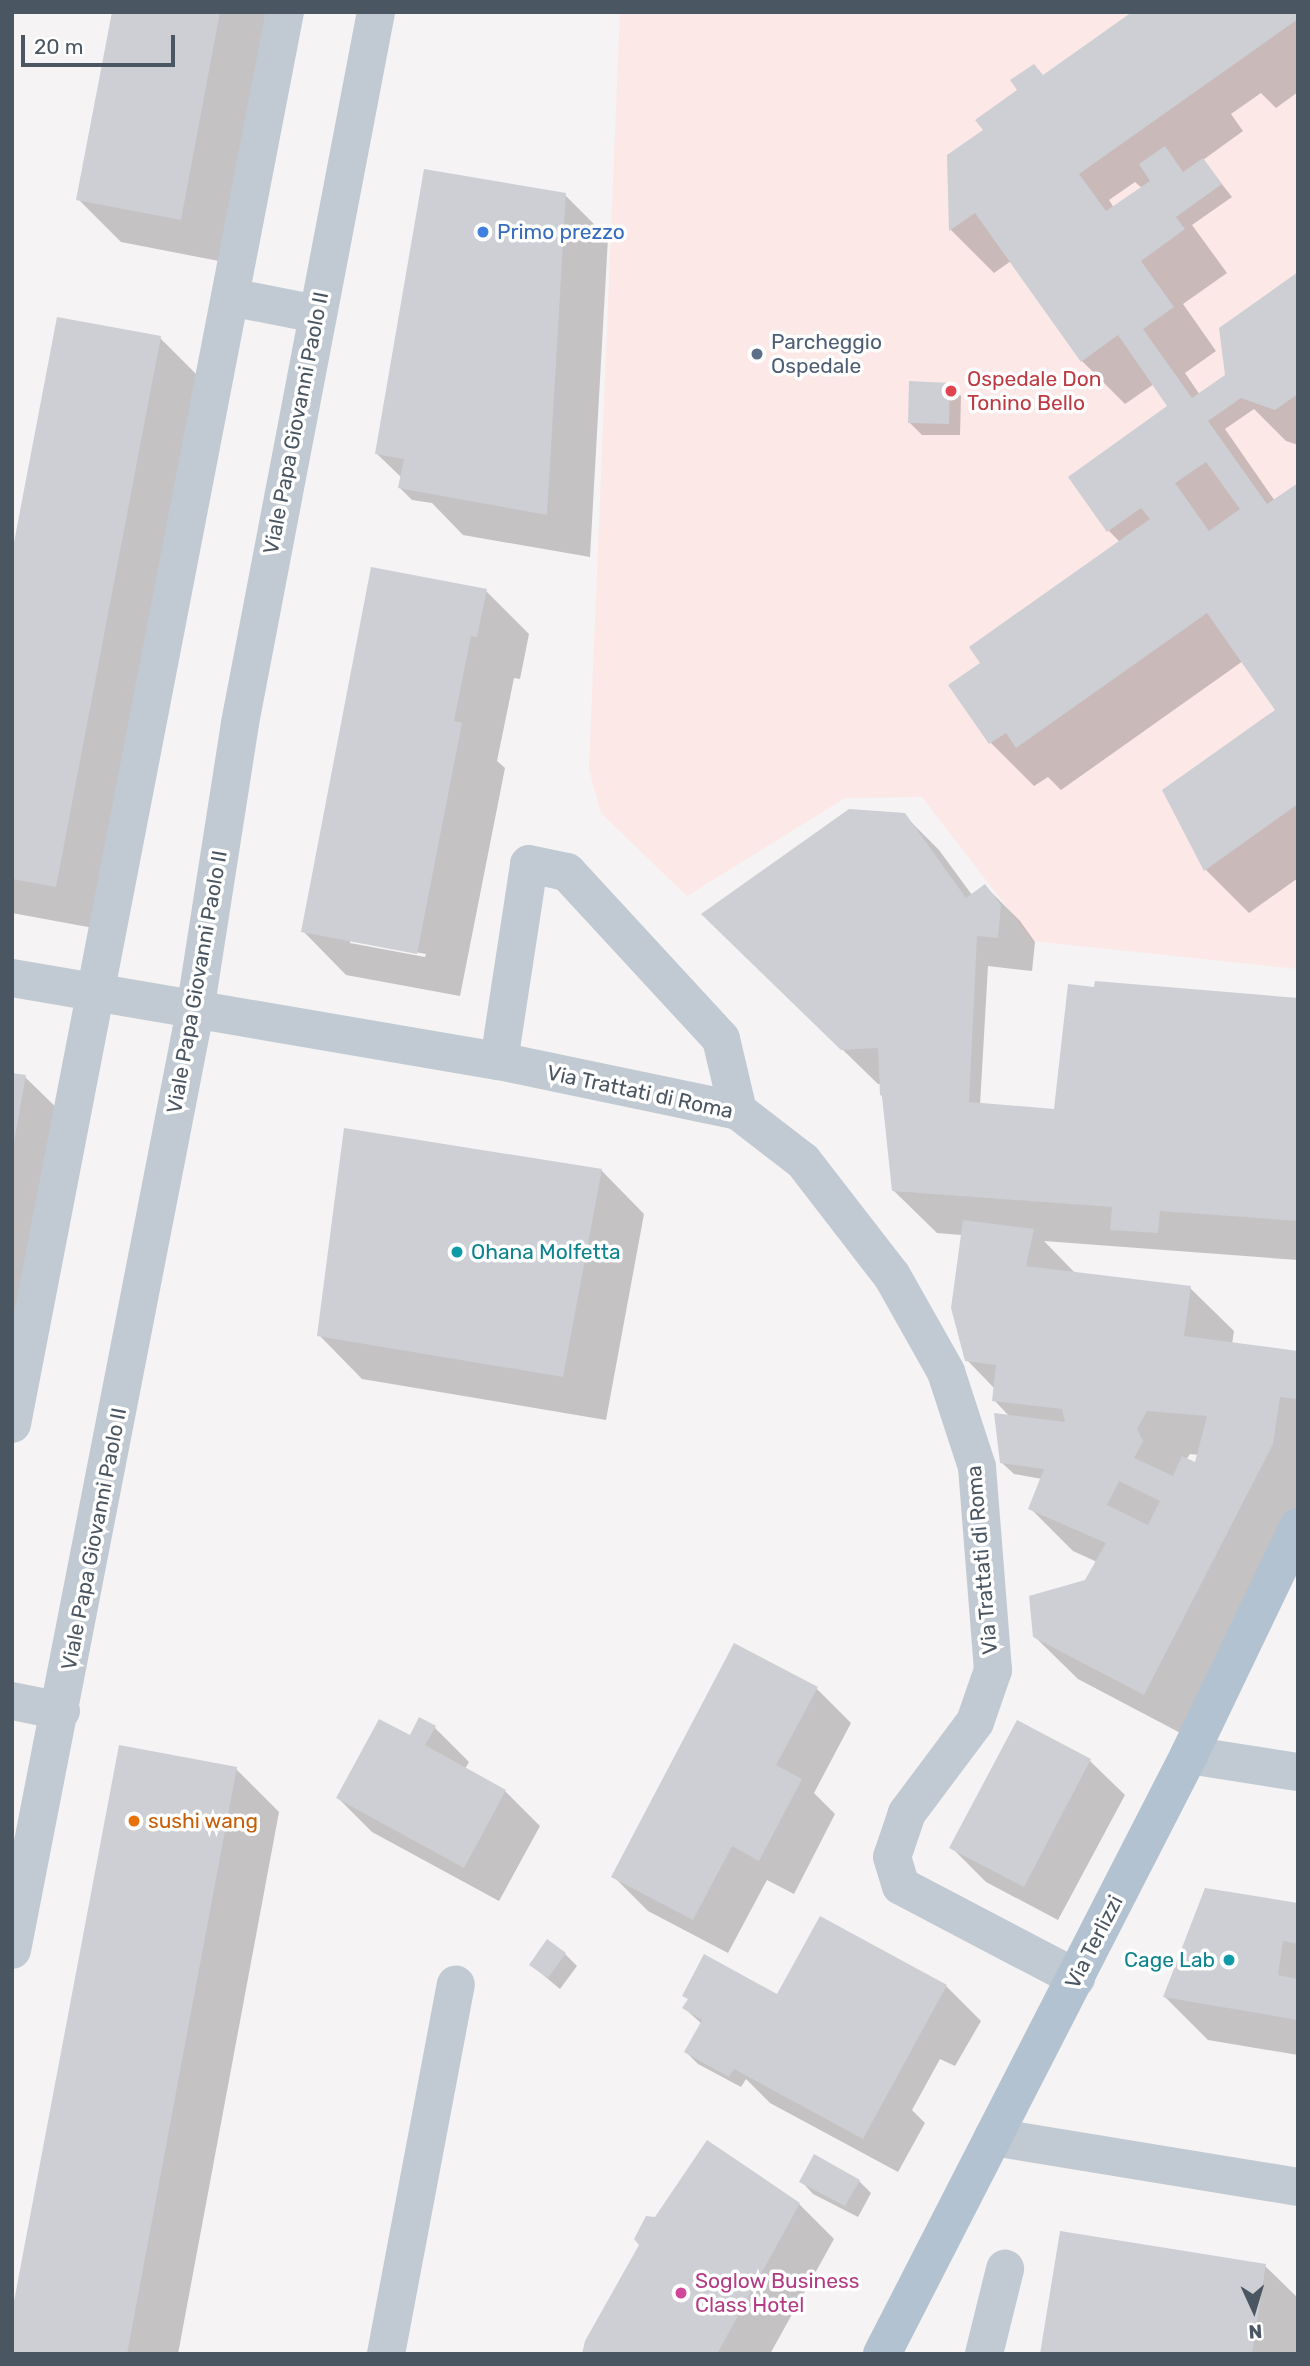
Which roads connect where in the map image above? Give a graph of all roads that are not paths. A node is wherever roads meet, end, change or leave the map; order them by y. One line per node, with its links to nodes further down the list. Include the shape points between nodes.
1 (285, 12): 3 (street)
2 (376, 12): 4 (street, Viale Papa Giovanni Paolo II)
3 (229, 297): 4 (street); 6 (street)
4 (317, 314): 7 (street, Viale Papa Giovanni Paolo II, via 240,723)
5 (12, 978): 6 (street, Via Trattati di Roma)
6 (95, 993): 7 (street, Via Trattati di Roma); 10 (street)
7 (195, 1011): 8 (street, Via Trattati di Roma); 13 (street, Viale Papa Giovanni Paolo II)
8 (499, 1061): 9 (street, Via Trattati di Roma); 9 (street, via 529,864 567,872 722,1039)
9 (738, 1111): 17 (street, Via Trattati di Roma, via 803,1161 892,1276 946,1372 977,1467 993,1670 975,1722 907,1813 892,1857 901,1886)
10 (12, 1424)
11 (1298, 1527): 14 (main road, Via Terlizzi)
12 (12, 1701): 13 (street)
13 (61, 1712): 16 (street, Viale Papa Giovanni Paolo II)
14 (1189, 1755): 15 (street); 17 (main road, Via Terlizzi)
15 (1298, 1772)
16 (12, 1950)
17 (1076, 1978): 19 (main road, Via Terlizzi)
18 (456, 1985): 22 (street)
19 (993, 2137): 20 (street); 23 (main road, Via Terlizzi)
20 (1298, 2187)
21 (1005, 2269): 24 (street)
22 (386, 2354)
23 (882, 2354)
24 (984, 2354)

